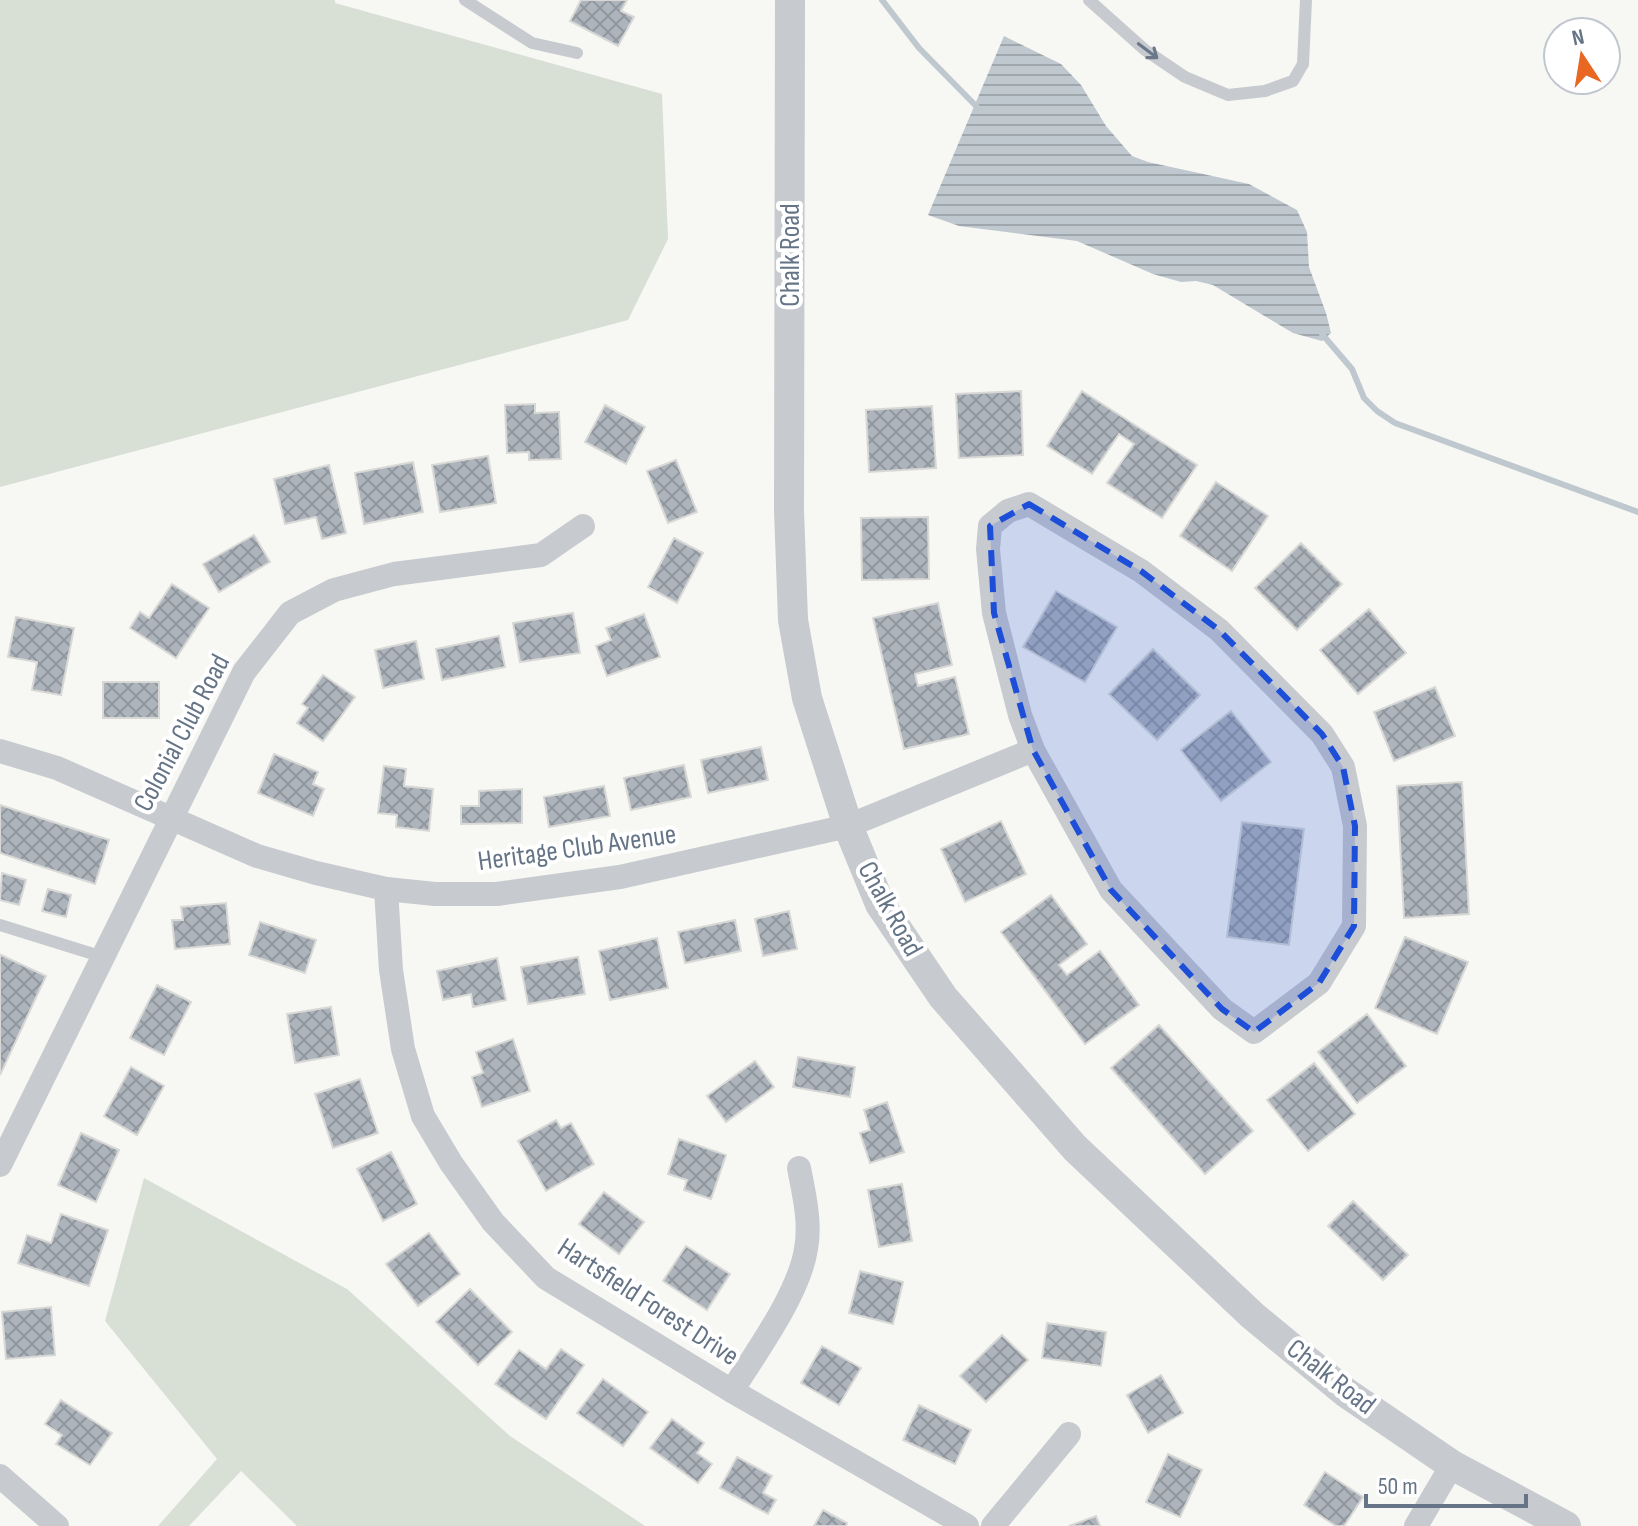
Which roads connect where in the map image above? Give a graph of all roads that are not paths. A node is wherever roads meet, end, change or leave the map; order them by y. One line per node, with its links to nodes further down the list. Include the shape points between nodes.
1 (465, 0): 5 (lane, via 532,43)
2 (790, 0): 10 (street, Chalk Road, via 793,620 807,698)
3 (1089, 0): 4 (lane, one-way to 4, via 1145,50 1185,77 1228,95 1293,81 1303,64)
4 (1306, 0)
5 (577, 53)
6 (583, 526): 9 (street, Colonial Club Road, via 541,555 394,574 334,590 290,613 244,672)
7 (1033, 750): 7 (street, via 994,613 988,549 990,526 1008,511 1029,504 1141,571 1219,630 1322,734 1343,767 1355,826 1354,926 1319,983 1254,1032 1222,1009 1111,890); 10 (street, Heritage Club Avenue)
8 (0, 751): 9 (street, Heritage Club Avenue, via 57,768)
9 (171, 816): 11 (street, Heritage Club Avenue, via 257,856); 13 (street, Colonial Club Road)
10 (848, 826): 11 (street, Heritage Club Avenue, via 620,877 497,894); 18 (street, Chalk Road, via 880,904 943,997 1075,1148 1253,1316 1345,1392)
11 (386, 889): 16 (street, Hartsfield Forest Drive, via 403,1049 423,1116 451,1163 493,1222 546,1278)
12 (0, 925): 13 (lane)
13 (103, 957): 14 (street, Colonial Club Road)
14 (0, 1165)
15 (799, 1168): 16 (street, via 806,1202 804,1258)
16 (732, 1391): 22 (street, Hartsfield Forest Drive)
17 (1069, 1434): 23 (street)
18 (1452, 1465): 20 (street, Chalk Road); 24 (street)
19 (0, 1476): 21 (street)
20 (1557, 1523)
21 (57, 1526)
22 (967, 1526)
23 (993, 1526)
24 (1416, 1526)

